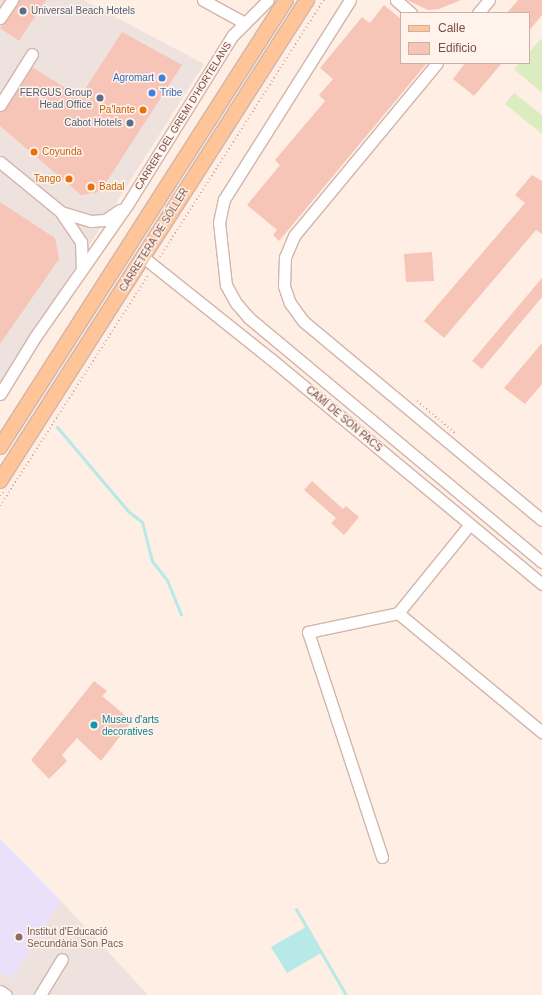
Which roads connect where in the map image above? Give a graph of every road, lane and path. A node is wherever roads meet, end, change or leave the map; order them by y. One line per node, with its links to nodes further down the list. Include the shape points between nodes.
1 (12, 0): 12 (street)
2 (203, 0): 13 (street)
3 (268, 0): 13 (street, CARRER DEL GREMI D'HORTELANS)
4 (286, 0): 23 (main road, CARRETERA DE SÓLLER)
5 (307, 0): 20 (main road, CARRETERA DE SÓLLER)
6 (324, 0): 20 (path)
7 (350, 0): 28 (street, via 224,199 219,222 226,285 236,304 249,318)
8 (396, 0): 10 (street)
9 (489, 0): 11 (street)
10 (410, 12)
11 (479, 12)
12 (0, 18)
13 (245, 23): 18 (street, CARRER DEL GREMI D'HORTELANS, via 233,35)
14 (32, 54): 16 (street)
15 (436, 64): 26 (street, via 294,236 285,257 284,286 290,303 303,321)
16 (0, 105)
17 (0, 162): 19 (street)
18 (127, 205): 19 (street, via 105,220 91,221); 21 (street, CARRER DEL GREMI D'HORTELANS)
19 (60, 212): 21 (street, via 81,242)
20 (148, 261): 24 (main road, CARRETERA DE SÓLLER); 25 (path); 27 (street, CAMÍ DE SON PACS)
21 (82, 269): 22 (street, CARRER DEL GREMI D'HORTELANS, via 35,337)
22 (0, 394)
23 (0, 447)
24 (0, 481)
25 (0, 506)
26 (542, 520)
27 (470, 524): 29 (street, CAMÍ DE SON PACS); 30 (street)
28 (542, 562)
29 (542, 584)
30 (398, 613): 31 (street); 32 (street, via 308,632)
31 (542, 732)
32 (382, 857)
33 (62, 959): 36 (street)
34 (0, 991): 35 (street)
35 (6, 995)
36 (40, 995)

